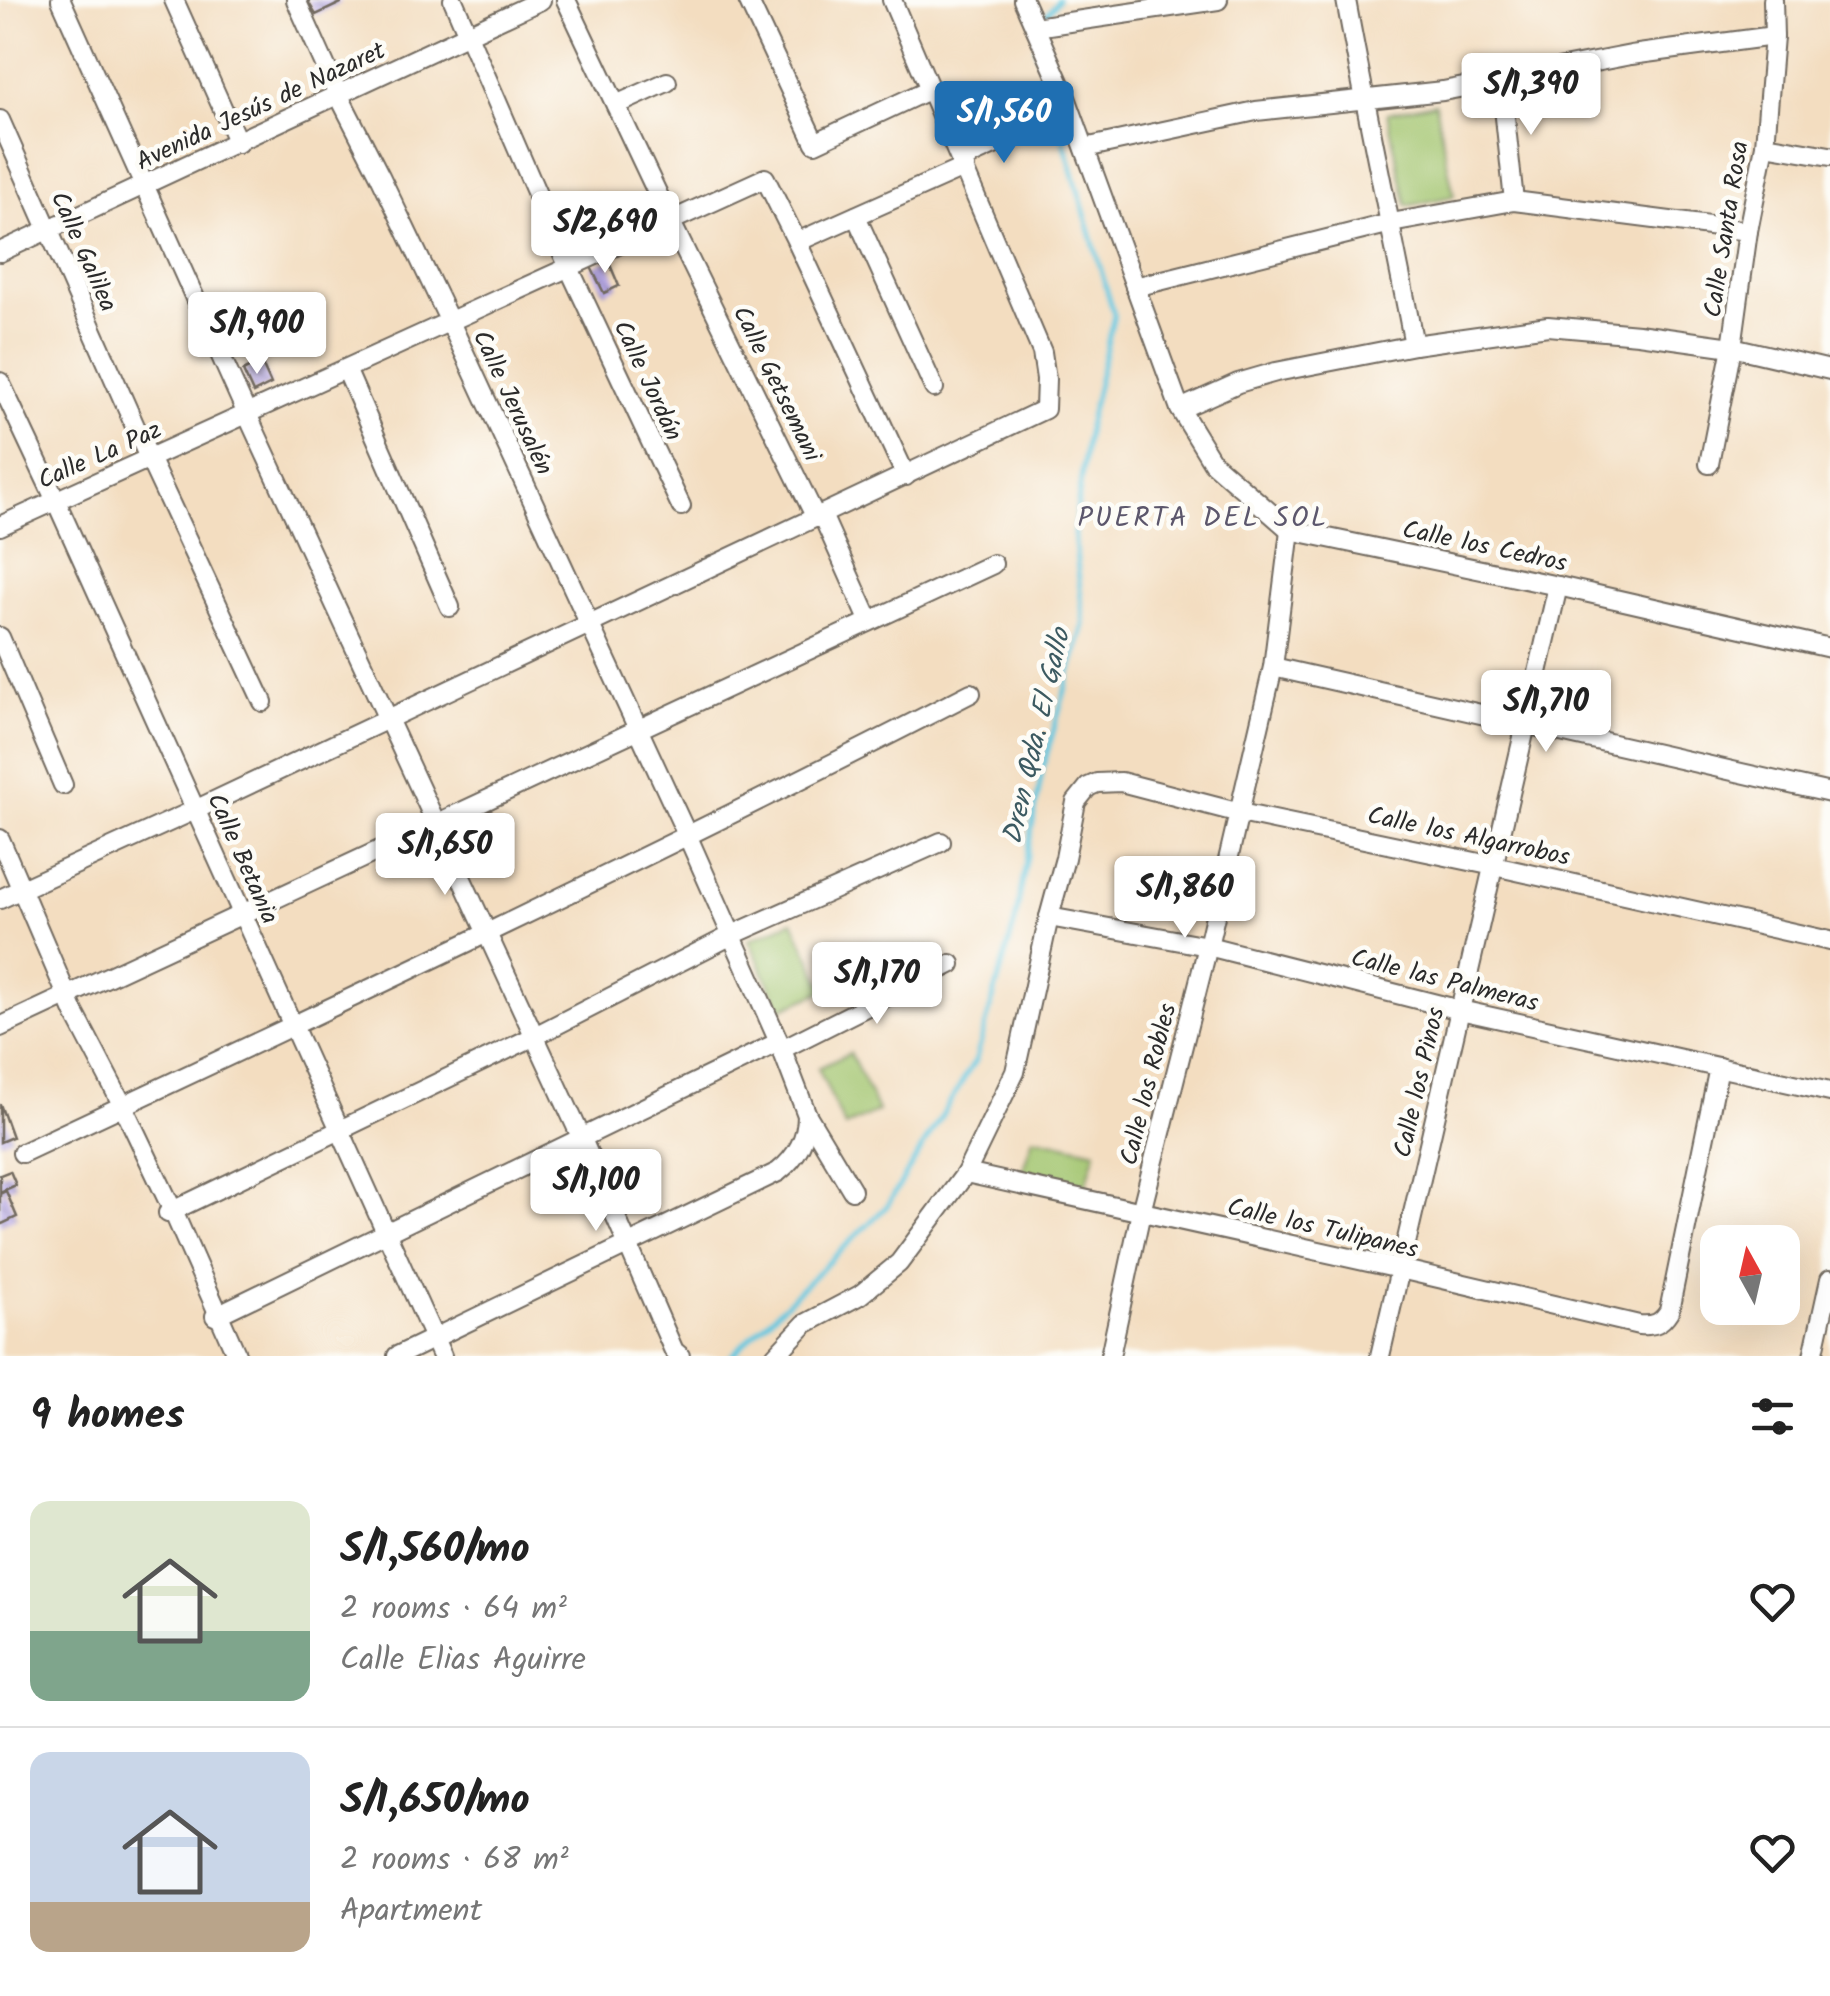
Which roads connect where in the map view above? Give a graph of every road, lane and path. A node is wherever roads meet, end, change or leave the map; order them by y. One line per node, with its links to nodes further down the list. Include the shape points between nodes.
1 (61, 0): 29 (street)
2 (174, 0): 24 (street)
3 (296, 0): 19 (street, Calle Jerusalén)
4 (453, 0): 14 (street, Calle Jordán)
5 (541, 0): 14 (street, Avenida Jesús de Nazaret)
6 (566, 0): 21 (street, Calle Getsemani)
7 (748, 0): 18 (street, via 815,143)
8 (892, 0): 18 (street)
9 (1023, 0): 13 (street, Calle los Cedros)
10 (1218, 0): 13 (street)
11 (1346, 0): 20 (street)
12 (1773, 0): 15 (street, Calle Santa Rosa)
13 (1035, 27): 26 (street, Calle los Cedros)
14 (467, 35): 19 (street, Avenida Jesús de Nazaret); 38 (street, Calle Jordán)
15 (1774, 36): 16 (street); 25 (street, Calle Santa Rosa)
16 (1501, 80): 20 (street); 30 (street)
17 (667, 82): 21 (street)
18 (930, 89): 28 (street)
19 (339, 96): 24 (street, Avenida Jesús de Nazaret); 40 (street, Calle Jerusalén)
20 (1364, 100): 26 (street, via 1256,111); 33 (street)
21 (616, 105): 32 (street, Calle Getsemani)
22 (0, 120): 34 (street, Calle Galilea)
23 (1027, 130): 28 (street)
24 (238, 143): 29 (street, Avenida Jesús de Nazaret)
25 (1765, 145): 27 (street); 35 (street, Calle Santa Rosa)
26 (1085, 148): 39 (street, Calle los Cedros)
27 (1830, 156)
28 (963, 163): 31 (street); 51 (street, via 1042,352 1046,408)
29 (144, 186): 34 (street, Avenida Jesús de Nazaret); 48 (street)
30 (1514, 202): 33 (street); 35 (street)
31 (856, 216): 36 (street); 46 (street)
32 (671, 222): 36 (street, Calle La Paz, via 765,178); 38 (street, Calle La Paz); 54 (street, Calle Getsemani)
33 (1391, 223): 39 (street); 41 (street)
34 (48, 230): 37 (street, Avenida Jesús de Nazaret); 49 (street, Calle Galilea)
35 (1748, 231): 42 (street, Calle Santa Rosa)
36 (798, 242): 51 (street)
37 (0, 252)
38 (569, 268): 40 (street, Calle La Paz); 53 (street, Calle Jordán)
39 (1134, 287): 47 (street, Calle los Cedros)
40 (450, 322): 43 (street, Calle La Paz); 61 (street, Calle Jerusalén)
41 (1414, 345): 42 (street, via 1548,326); 47 (street, via 1276,372)
42 (1732, 346): 44 (street); 50 (street, Calle Santa Rosa)
43 (346, 369): 48 (street, Calle La Paz); 59 (street)
44 (1830, 370)
45 (0, 382): 52 (street, Calle Betania)
46 (934, 388)
47 (1180, 409): 56 (street, Calle los Cedros, via 1213,463)
48 (247, 414): 49 (street, Calle La Paz); 67 (street)
49 (149, 458): 52 (street, Calle La Paz); 66 (street, Calle Galilea)
50 (1708, 464)
51 (906, 476): 54 (street)
52 (56, 500): 55 (street, Calle La Paz); 72 (street, Calle Betania)
53 (681, 506)
54 (819, 516): 60 (street, Calle Getsemani); 61 (street)
55 (0, 526)
56 (1290, 530): 58 (street, Calle los Cedros); 64 (street, Calle los Robles)
57 (992, 564): 60 (street)
58 (1558, 586): 63 (street, Calle los Cedros); 68 (street, Calle los Pinos)
59 (450, 607)
60 (869, 620): 69 (street)
61 (590, 625): 67 (street); 69 (street, Calle Jerusalén)
62 (0, 637): 70 (street)
63 (1830, 648)
64 (1273, 667): 68 (street); 73 (street, Calle los Robles)
65 (970, 693): 75 (street)
66 (264, 702)
67 (388, 720): 72 (street); 74 (street)
68 (1526, 726): 71 (street); 78 (street, Calle los Pinos)
69 (639, 731): 74 (street); 75 (street, Calle Jerusalén)
70 (63, 786)
71 (1830, 793)
72 (195, 810): 79 (street); 81 (street, Calle Betania)
73 (1240, 812): 78 (street, Calle los Algarrobos); 82 (street, Calle los Algarrobos, via 1121,782 1088,787 1076,802); 86 (street, Calle los Robles)
74 (437, 825): 81 (street); 83 (street)
75 (688, 837): 83 (street); 84 (street, Calle Jerusalén)
76 (0, 839): 79 (street)
77 (940, 842): 84 (street)
78 (1494, 866): 85 (street, Calle los Algarrobos); 89 (street, Calle los Pinos)
79 (21, 889): 80 (street); 88 (street)
80 (0, 899)
81 (242, 915): 88 (street); 90 (street, Calle Betania)
82 (1049, 917): 86 (street, Calle las Palmeras); 101 (street, via 1015,1072)
83 (488, 934): 90 (street); 92 (street)
84 (732, 935): 92 (street); 93 (street, Calle Jerusalén)
85 (1830, 942)
86 (1208, 946): 89 (street, Calle las Palmeras); 104 (street, Calle los Robles)
87 (951, 964): 93 (street)
88 (67, 996): 91 (street); 96 (street)
89 (1460, 1010): 94 (street, Calle las Palmeras); 107 (street, Calle los Pinos)
90 (293, 1026): 96 (street); 98 (street, Calle Betania)
91 (0, 1027)
92 (534, 1036): 98 (street); 99 (street)
93 (781, 1045): 97 (street, Calle Jerusalén); 99 (street)
94 (1719, 1067): 95 (street, Calle las Palmeras); 107 (street, Calle los Tulipanes, via 1669,1311 1659,1324 1639,1325)
95 (1830, 1092)
96 (123, 1106): 100 (street); 103 (street)
97 (808, 1115): 102 (street, Calle Jerusalén); 106 (street, via 799,1148 778,1172)
98 (339, 1129): 103 (street); 105 (street, Calle Betania)
99 (582, 1138): 105 (street); 106 (street)
100 (22, 1153)
101 (966, 1174): 104 (street, Calle los Tulipanes); 114 (street, via 899,1263 860,1295 805,1324)
102 (852, 1190)
103 (171, 1212): 109 (street)
104 (1141, 1212): 107 (street, Calle los Tulipanes); 115 (street, Calle los Robles)
105 (386, 1234): 109 (street); 110 (street, Calle Betania)
106 (629, 1245): 110 (street); 111 (street)
107 (1400, 1269): 116 (street, Calle los Pinos)
108 (1830, 1279): 117 (street)
109 (217, 1315): 112 (street)
110 (438, 1347): 113 (street)
111 (673, 1354)
112 (237, 1356)
113 (397, 1356)
114 (775, 1356)
115 (1110, 1356)
116 (1380, 1356)
117 (1813, 1356)

